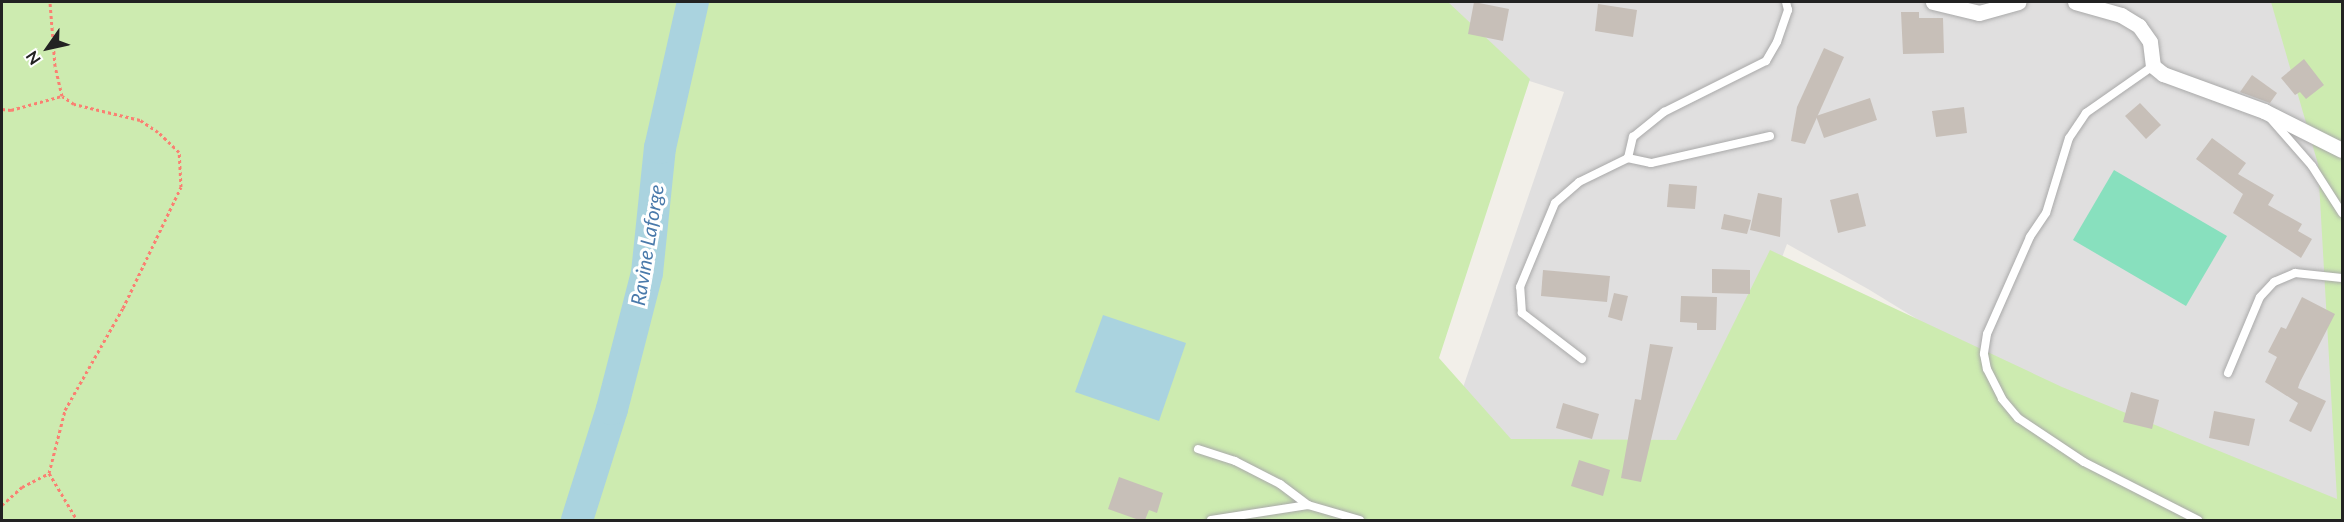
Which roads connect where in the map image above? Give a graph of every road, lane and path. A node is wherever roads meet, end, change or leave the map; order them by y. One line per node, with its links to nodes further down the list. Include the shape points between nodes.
1 (50, 2): 7 (path, via 55,66)
2 (1786, 2): 12 (lane, via 1788,10 1766,61 1664,112 1633,137)
3 (1932, 2): 4 (street, via 1979,13)
4 (2019, 2)
5 (2075, 2): 6 (street, via 2121,15 2139,26 2150,42)
6 (2153, 66): 9 (street, via 2163,74); 24 (lane, via 2086,113 2069,138 2046,213 2025,248 1987,334 1984,354 2002,399 2018,418 2084,462)
7 (62, 96): 8 (path); 18 (path, via 74,105 140,120 158,132 179,152 181,187 123,308 65,410)
8 (2, 109)
9 (2264, 111): 11 (street); 13 (lane, via 2312,166)
10 (1770, 136): 12 (lane, via 1651,163)
11 (2343, 150)
12 (1628, 158): 15 (lane, via 1579,182 1555,203 1520,287 1522,313)
13 (2343, 213)
14 (2343, 278): 16 (lane, via 2295,273 2274,282 2260,297)
15 (1582, 359)
16 (2228, 373)
17 (1198, 449): 20 (lane, via 1235,461 1280,484)
18 (49, 473): 19 (path, via 22,487); 21 (path)
19 (2, 504)
20 (1308, 505): 22 (lane); 23 (lane)
21 (77, 520)
22 (1211, 520)
23 (1360, 520)
24 (2198, 520)

